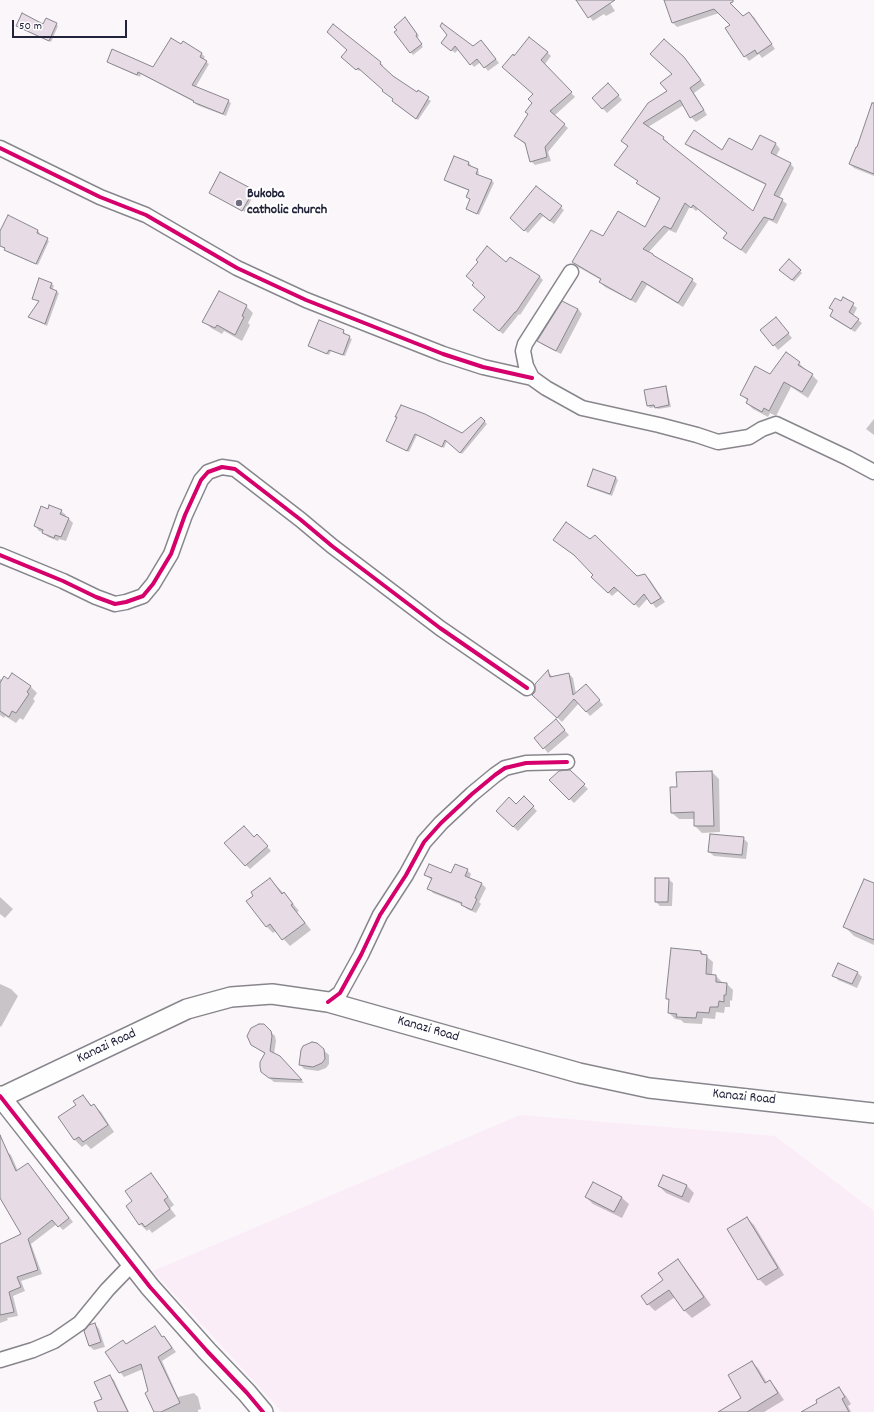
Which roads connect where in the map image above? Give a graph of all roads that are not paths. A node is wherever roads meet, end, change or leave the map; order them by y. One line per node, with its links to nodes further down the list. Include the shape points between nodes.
1 (0, 148): 3 (street, via 100,197 146,215 237,268 306,300 443,354 483,367)
2 (571, 272): 3 (street, via 525,344 526,366)
3 (532, 378): 4 (street, via 582,408 659,425 718,442 749,437 776,424)
4 (874, 472)
5 (0, 555): 6 (street, via 115,604 143,596 171,554 201,480 208,472 222,467 235,469 440,628)
6 (527, 688)
7 (568, 762): 8 (street, via 526,763 505,768 441,823 424,842 380,915 340,993)
8 (328, 1002): 9 (main road, Kanazi Road, via 272,994 231,996 187,1009); 10 (main road, Kanazi Road, via 579,1073 649,1088)
9 (1, 1097): 11 (main road)
10 (874, 1113)
11 (132, 1264): 12 (street, via 80,1322 54,1341); 13 (main road, via 162,1301)
12 (0, 1360)
13 (263, 1412)

